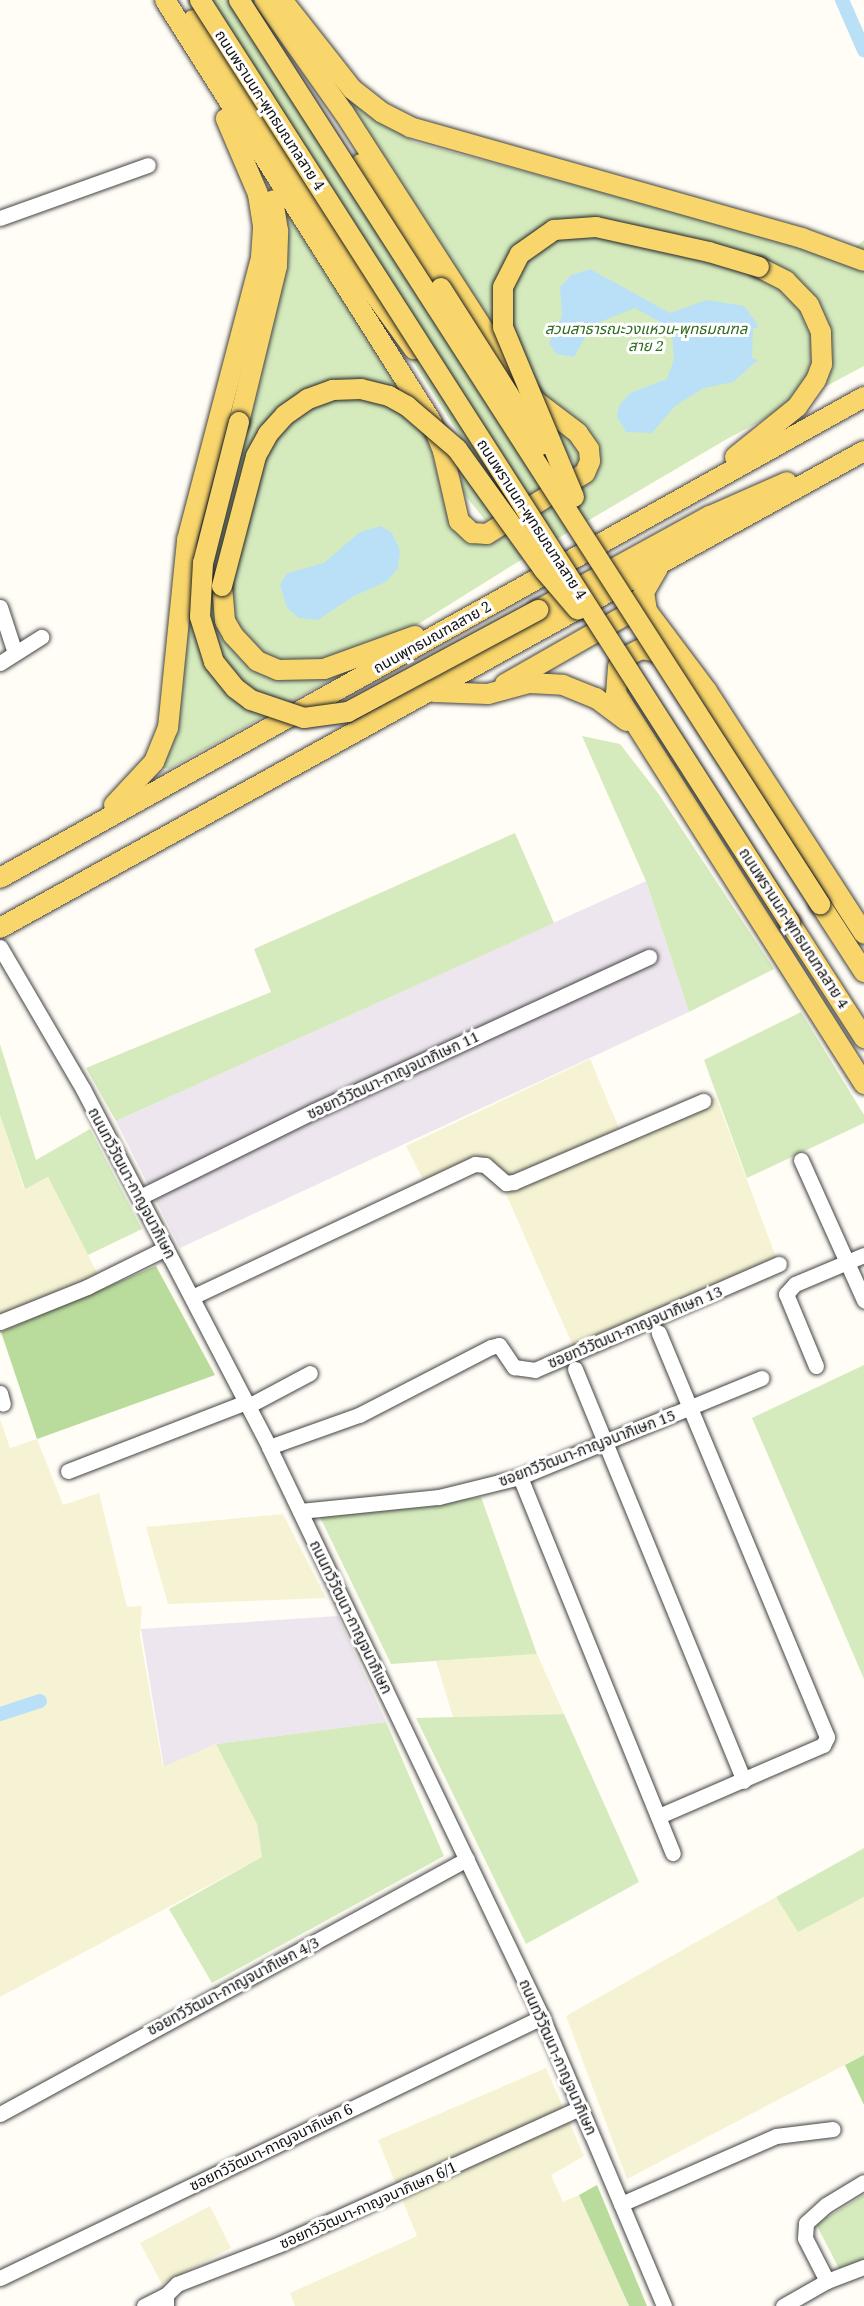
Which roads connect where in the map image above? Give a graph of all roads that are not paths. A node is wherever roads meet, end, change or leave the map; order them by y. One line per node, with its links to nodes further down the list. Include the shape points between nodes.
1 (165, 0): 6 (main road)
2 (200, 0): 13 (main road, ถนนพรานนก-พุทธมณฑลสาย 4, bridge)
3 (239, 0): 18 (main road, bridge)
4 (264, 0): 7 (main road)
5 (282, 0): 11 (main road, via 346,83 381,112 410,128 802,238)
6 (177, 9): 8 (main road); 30 (main road, via 254,180 263,226 261,257 187,540 171,713 163,744 129,793)
7 (295, 47): 8 (main road, via 344,113 513,375 537,402 585,441 590,455 585,473 487,534 464,528 454,510 443,451 431,421); 15 (main road, bridge, via 327,110)
8 (252, 124): 13 (main road, bridge, via 360,277); 14 (main road, bridge, via 271,192 278,249 270,304 203,563 200,617 214,662 235,688 251,700 304,718 348,712 730,506)
9 (148, 165): 10 (street)
10 (0, 218)
11 (864, 261)
12 (864, 397): 16 (main road, ถนนพุทธมณฑลสาย 2)
13 (462, 411): 23 (main road, ถนนพรานนก-พุทธมณฑลสาย 4, bridge)
14 (856, 455): 17 (main road)
15 (574, 497): 16 (main road, bridge, via 503,327 503,287 520,254 554,230 596,227 759,267 786,281 817,319 824,348 816,380 784,420); 18 (main road, bridge)
16 (665, 508): 21 (main road, ถนนพุทธมณฑลสาย 2)
17 (659, 566): 19 (main road); 27 (main road)
18 (620, 594): 36 (main road, bridge)
19 (643, 595): 26 (main road, via 650,617); 28 (main road, via 626,615)
20 (0, 607): 24 (street)
21 (477, 613): 23 (main road, bridge, via 324,669 286,671 257,661 240,646 225,621 222,586 256,456 285,415 319,394 348,388 374,390 406,406 457,449 544,570); 30 (main road, ถนนพุทธมณฑลสาย 2)
22 (40, 637): 24 (street)
23 (612, 645): 37 (main road, ถนนพรานนก-พุทธมณฑลสาย 4, bridge)
24 (15, 653): 25 (street)
25 (0, 663)
26 (693, 673): 29 (main road, via 671,656 650,648 631,653 618,667 616,693); 33 (main road)
27 (429, 693): 28 (main road); 32 (main road)
28 (488, 694): 29 (main road, via 529,683 574,688 621,716)
29 (653, 753): 38 (main road)
30 (51, 849): 31 (main road, ถนนพุทธมณฑลสาย 2)
31 (0, 878)
32 (0, 928)
33 (864, 934)
34 (0, 947): 41 (street, ถนนทวีวัฒนา-กาญจนาภิเษก)
35 (649, 957): 41 (street, ซอยทวีวัฒนา-กาญจนาภิเษก 11, via 314,1111)
36 (864, 972)
37 (864, 1038)
38 (864, 1084)
39 (703, 1101): 46 (street, via 514,1182 506,1183 486,1165 476,1164)
40 (801, 1160): 44 (street)
41 (140, 1197): 42 (street, ถนนทวีวัฒนา-กาญจนาภิเษก)
42 (166, 1248): 46 (street, ถนนทวีวัฒนา-กาญจนาภิเษก); 48 (street, via 87,1287)
43 (864, 1255): 44 (street)
44 (846, 1261): 47 (street); 50 (street, via 795,1284 786,1294)
45 (779, 1264): 57 (street, ซอยทวีวัฒนา-กาญจนาภิเษก 13, via 535,1370 514,1367 499,1345 491,1347 359,1415)
46 (192, 1297): 54 (street, ถนนทวีวัฒนา-กาญจนาภิเษก)
47 (864, 1300)
48 (0, 1322)
49 (659, 1333): 55 (street)
50 (816, 1366)
51 (575, 1370): 56 (street)
52 (310, 1373): 54 (street)
53 (761, 1377): 55 (street, ซอยทวีวัฒนา-กาญจนาภิเษก 15)
54 (247, 1404): 57 (street, ถนนทวีวัฒนา-กาญจนาภิเษก); 58 (street)
55 (690, 1408): 56 (street, ซอยทวีวัฒนา-กาญจนาภิเษก 15); 61 (street, via 827,1737 823,1745)
56 (604, 1441): 59 (street, ซอยทวีวัฒนา-กาญจนาภิเษก 15); 61 (street)
57 (269, 1448): 60 (street, ถนนทวีวัฒนา-กาญจนาภิเษก)
58 (68, 1471)
59 (520, 1477): 60 (street, ซอยทวีวัฒนา-กาญจนาภิเษก 15, via 439,1497); 62 (street)
60 (300, 1511): 64 (street, ถนนทวีวัฒนา-กาญจนาภิเษก)
61 (744, 1781): 62 (street)
62 (659, 1816): 63 (street)
63 (673, 1852)
64 (467, 1859): 65 (street, ถนนทวีวัฒนา-กาญจนาภิเษก); 67 (street, ซอยทวีวัฒนา-กาญจนาภิเษก 4/3)
65 (542, 2016): 66 (street, ถนนทวีวัฒนา-กาญจนาภิเษก); 72 (street, ซอยทวีวัฒนา-กาญจนาภิเษก 6)
66 (580, 2108): 70 (street, ถนนทวีวัฒนา-กาญจนาภิเษก); 74 (street, ซอยทวีวัฒนา-กาญจนาภิเษก 6/1, via 280,2244 177,2284)
67 (0, 2114)
68 (833, 2129): 70 (street, via 776,2136)
69 (864, 2182): 73 (street, via 806,2223 806,2238)
70 (621, 2204): 76 (street, ถนนทวีวัฒนา-กาญจนาภิเษก)
71 (864, 2267): 73 (street)
72 (0, 2278)
73 (827, 2281): 77 (street)
74 (166, 2301): 75 (street, ซอยทวีวัฒนา-กาญจนาภิเษก 6/1)
75 (144, 2306)
76 (664, 2306)
77 (783, 2306)

